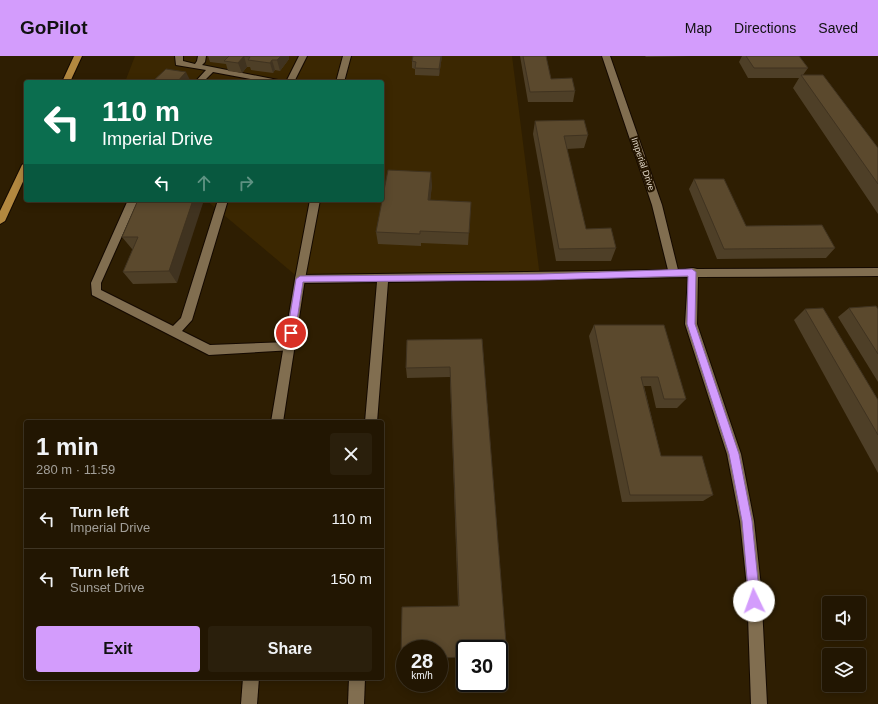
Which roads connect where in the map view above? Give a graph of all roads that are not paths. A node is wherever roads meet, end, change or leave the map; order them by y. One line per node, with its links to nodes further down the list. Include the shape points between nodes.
1 (78, 56): 9 (highway)
2 (179, 56): 7 (street, via 178,63)
3 (202, 56): 7 (street)
4 (303, 56): 12 (street)
5 (347, 56): 13 (street)
6 (606, 56): 21 (street, Imperial Drive, via 657,205)
7 (196, 67): 8 (street)
8 (211, 70): 10 (street); 11 (street)
9 (67, 80)
10 (201, 80)
11 (267, 80)
12 (291, 80)
13 (341, 80)
14 (24, 169): 18 (highway)
15 (132, 202): 24 (street, via 96,283 96,292)
16 (222, 202): 24 (street, via 186,320)
17 (314, 202): 23 (street)
18 (0, 221)
19 (692, 272): 20 (street); 21 (street); 32 (street, via 691,324 734,454 747,521 754,587)
20 (878, 272)
21 (674, 273): 22 (street)
22 (383, 278): 23 (street); 27 (street)
23 (300, 279): 25 (street)
24 (174, 332): 25 (street, via 209,350)
25 (289, 347): 26 (street)
26 (277, 420)
27 (371, 420)
28 (251, 680): 30 (street)
29 (357, 680): 31 (street)
30 (249, 704)
31 (356, 704)
32 (759, 704)

